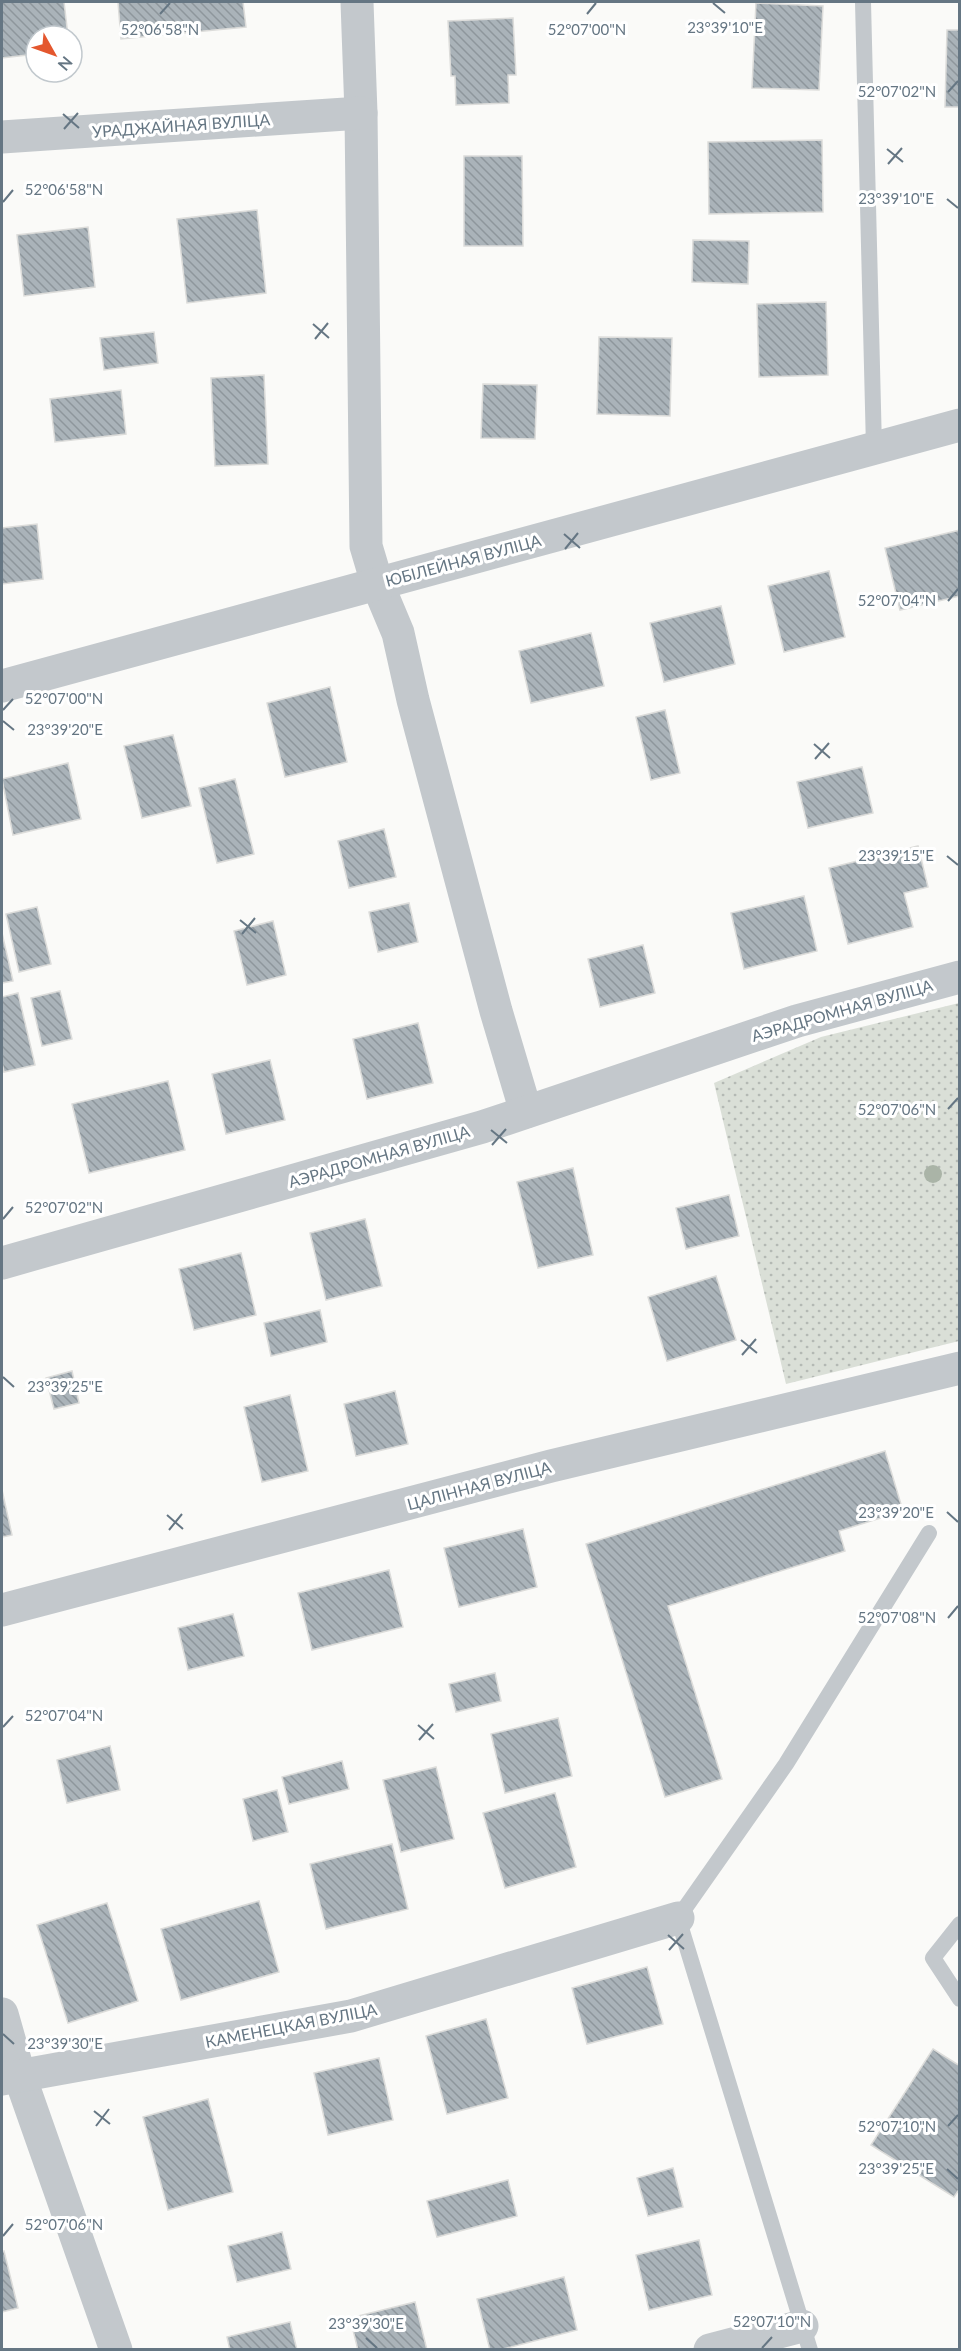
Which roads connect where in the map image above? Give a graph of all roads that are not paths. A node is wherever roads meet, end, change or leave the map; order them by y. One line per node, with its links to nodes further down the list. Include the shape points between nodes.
1 (357, 2): 3 (street)
2 (863, 2): 6 (lane)
3 (361, 113): 4 (street, УРАДЖАЙНАЯ ВУЛІЦА); 7 (street, via 366,546)
4 (2, 137)
5 (960, 425): 6 (street, ЮБІЛЕЙНАЯ ВУЛІЦА)
6 (874, 448): 7 (street, ЮБІЛЕЙНАЯ ВУЛІЦА)
7 (377, 583): 8 (street, ЮБІЛЕЙНАЯ ВУЛІЦА); 10 (street, via 398,633 412,700)
8 (2, 686)
9 (960, 977): 10 (street, АЭРАДРОМНАЯ ВУЛІЦА, via 797,1021)
10 (526, 1112): 11 (street, АЭРАДРОМНАЯ ВУЛІЦА)
11 (2, 1263)
12 (960, 1368): 14 (street, ЦАЛІННАЯ ВУЛІЦА, via 551,1466)
13 (929, 1533): 15 (lane, via 786,1764)
14 (2, 1610)
15 (678, 1918): 19 (street, КАМЕНЕЦКАЯ ВУЛІЦА, via 351,2016); 20 (lane)
16 (960, 1924): 17 (lane, via 933,1958)
17 (960, 1999)
18 (2, 2014): 19 (street)
19 (10, 2077): 21 (street)
20 (806, 2338): 22 (street)
21 (116, 2349)
22 (710, 2349)

